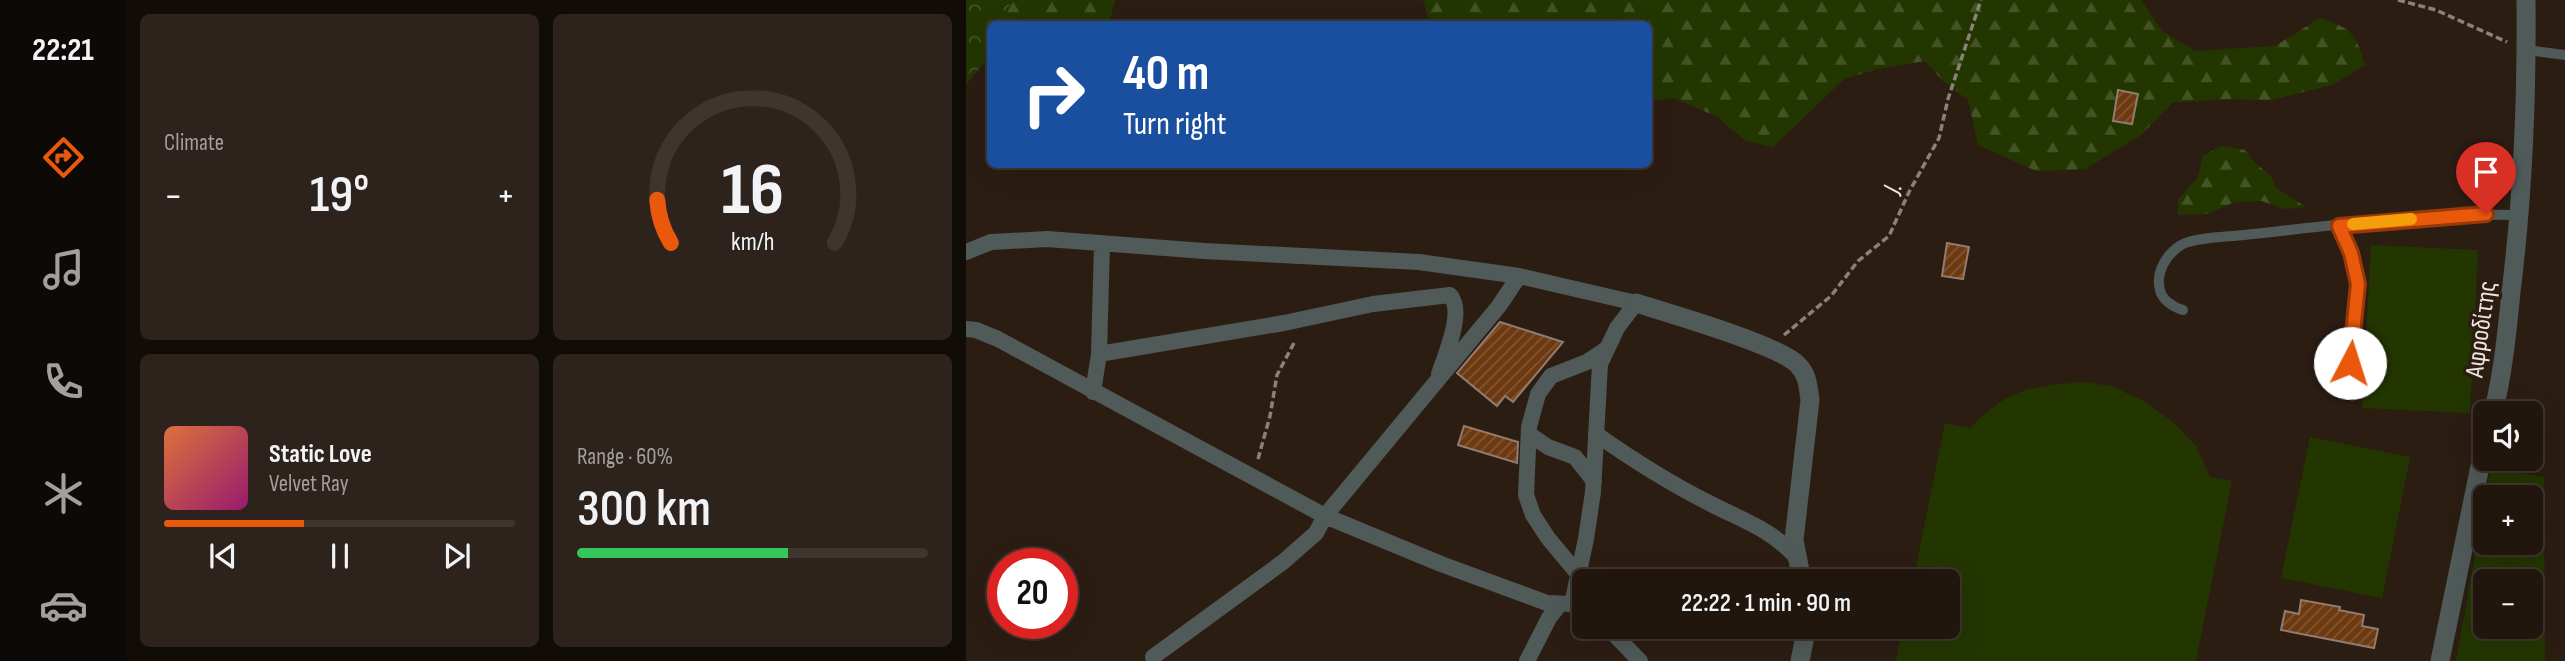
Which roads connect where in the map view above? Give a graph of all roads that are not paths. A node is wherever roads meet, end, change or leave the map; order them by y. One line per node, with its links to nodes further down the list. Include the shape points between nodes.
1 (2526, 0): 2 (street, Αφροδίτης)
2 (2526, 50): 3 (lane); 4 (street, Αφροδίτης)
3 (2565, 55)
4 (2520, 215): 5 (lane, via 2412,218); 17 (street, Αφροδίτης)
5 (2339, 226): 10 (lane, via 2182,245 2165,260 2159,277 2165,299); 15 (lane, via 2358,284)
6 (1102, 244): 7 (street, via 1046,239 991,242); 8 (street, via 1419,262); 13 (street)
7 (966, 252)
8 (1519, 276): 9 (street); 14 (street)
9 (1636, 303): 12 (street); 23 (street, via 1768,348 1797,363 1807,377 1810,400 1794,540)
10 (2183, 310)
11 (966, 329): 16 (street, via 998,339)
12 (1608, 348): 18 (street, via 1551,376 1538,394); 19 (street, via 1600,365)
13 (1099, 354): 14 (street, via 1373,304 1450,295 1456,316); 16 (street)
14 (1436, 383): 22 (street)
15 (2348, 390)
16 (1093, 392): 22 (street)
17 (2495, 401)
18 (1529, 434): 21 (street, via 1575,457); 24 (street, via 1525,480 1530,505 1548,538)
19 (1596, 434): 21 (street); 23 (street, via 1711,505 1766,530)
20 (2479, 471): 34 (street)
21 (1594, 481): 25 (street)
22 (1325, 516): 27 (street, via 1547,603); 30 (street, via 1315,533 1283,562)
23 (1796, 557): 26 (street)
24 (1573, 569)
25 (1579, 569)
26 (1799, 569)
27 (1572, 606): 31 (street, via 1549,618)
28 (1619, 639): 32 (street)
29 (1804, 639): 33 (street)
30 (1153, 657)
31 (1527, 661)
32 (1640, 661)
33 (1800, 661)
34 (2440, 661)

